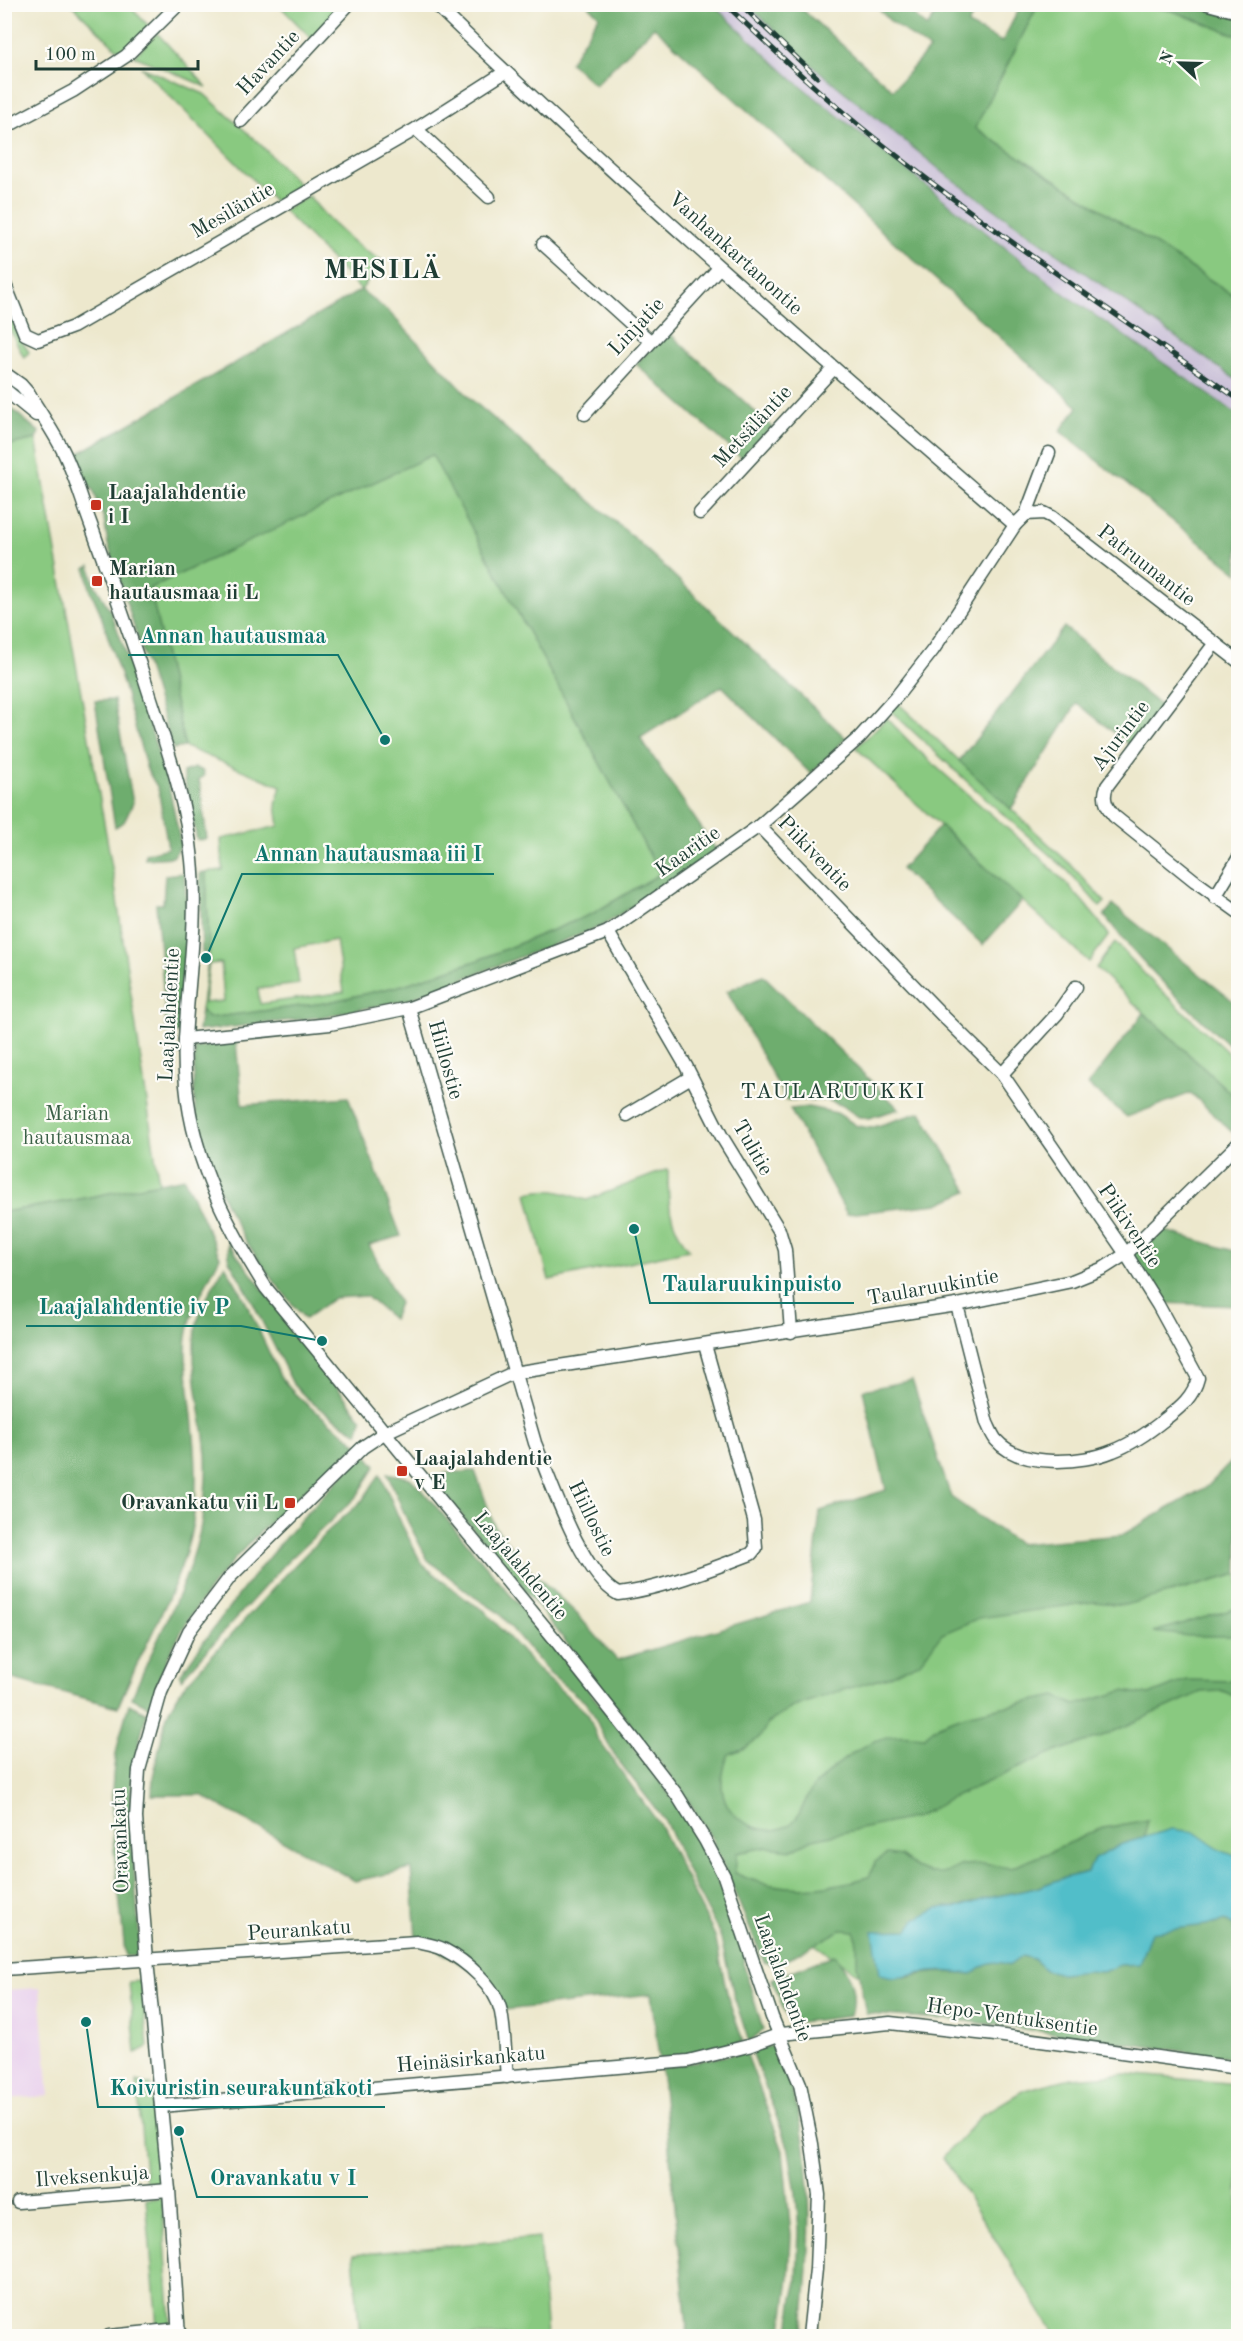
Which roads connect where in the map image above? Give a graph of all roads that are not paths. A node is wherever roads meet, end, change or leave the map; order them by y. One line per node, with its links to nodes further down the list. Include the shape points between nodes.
1 (179, 4): 8 (street, via 126,56 73,91)
2 (349, 4): 7 (street, Havantie)
3 (435, 4): 6 (street, Vanhankartanontie)
4 (1208, 4): 5 (street)
5 (1239, 12)
6 (505, 72): 9 (street, Mesiläntie); 12 (street, Vanhankartanontie)
7 (241, 121)
8 (4, 128)
9 (416, 129): 10 (street); 13 (street, Mesiläntie, via 51,337 38,340 25,334)
10 (489, 197)
11 (543, 244): 14 (street)
12 (719, 268): 14 (street, Linjatie); 15 (street, Vanhankartanontie)
13 (4, 282)
14 (650, 341): 18 (street, Linjatie)
15 (834, 368): 21 (street, Metsäläntie); 23 (street, Vanhankartanontie)
16 (4, 373): 19 (street, Laajalahdentie, via 21,385)
17 (4, 389): 19 (street, Laajalahdentie)
18 (585, 414)
19 (50, 428): 33 (street, Laajalahdentie, via 68,461 128,627 184,810 192,861 194,918)
20 (1049, 453): 22 (street, Kaaritie)
21 (700, 513)
22 (1026, 514): 23 (street, Kaaritie); 24 (street, Patruunantie, via 1044,513 1052,517)
23 (1015, 525): 26 (street, Kaaritie, via 933,650 897,696 859,738)
24 (1215, 643): 25 (street, Patruunantie); 28 (street, Ajurintie, via 1107,786 1105,800 1114,816)
25 (1239, 661)
26 (759, 826): 30 (street, Kaaritie); 34 (street, Piikiventie)
27 (1239, 859): 28 (street)
28 (1215, 897): 29 (street, Ajurintie)
29 (1239, 912)
30 (608, 932): 32 (street, Kaaritie); 35 (street, Tulitie)
31 (1076, 987): 34 (street, via 1057,1014)
32 (409, 1008): 33 (street, Kaaritie, via 330,1024); 42 (street, Hiillostie)
33 (185, 1039): 43 (street, Laajalahdentie, via 190,1122 207,1179 225,1219 266,1288)
34 (1002, 1074): 38 (street, Piikiventie)
35 (692, 1077): 36 (street); 40 (street, Tulitie, via 728,1147 780,1230 788,1271)
36 (627, 1115)
37 (1239, 1144): 38 (street, Taularuukintie)
38 (1126, 1254): 39 (street, Taularuukintie, via 1072,1281); 39 (street, Piikiventie, via 1198,1378 1190,1398 1173,1413 1147,1434 1113,1451 1083,1460 1057,1461 1031,1458 1007,1449 995,1439 987,1423)
39 (957, 1305): 40 (street, Taularuukintie)
40 (791, 1332): 41 (street, Taularuukintie)
41 (705, 1345): 42 (street, Taularuukintie); 42 (street, Hiillostie, via 754,1520 756,1548 740,1558 634,1592 618,1594 611,1590 591,1567 535,1443)
42 (513, 1373): 43 (street, Taularuukintie)
43 (384, 1432): 44 (street, Oravankatu, via 363,1447 230,1577 185,1638 161,1692 139,1770 136,1818); 46 (street, Laajalahdentie, via 554,1637 677,1795 724,1876)
44 (147, 1960): 45 (street, Peurankatu); 48 (street, Peurankatu, via 392,1942 433,1945 464,1963 494,1996 501,2010); 49 (street, Oravankatu)
45 (4, 1969)
46 (781, 2034): 47 (street, Hepo-Ventuksentie, via 899,2024); 48 (street, Heinäsirkankatu, via 688,2061); 54 (street, Laajalahdentie, via 800,2084 819,2195)
47 (1239, 2068)
48 (507, 2077): 49 (street, Heinäsirkankatu)
49 (161, 2106): 50 (street, Oravankatu)
50 (169, 2190): 51 (street, Ilveksenkuja); 52 (street, Oravankatu)
51 (18, 2202)
52 (179, 2333): 53 (street)
53 (110, 2337)
54 (809, 2337)

